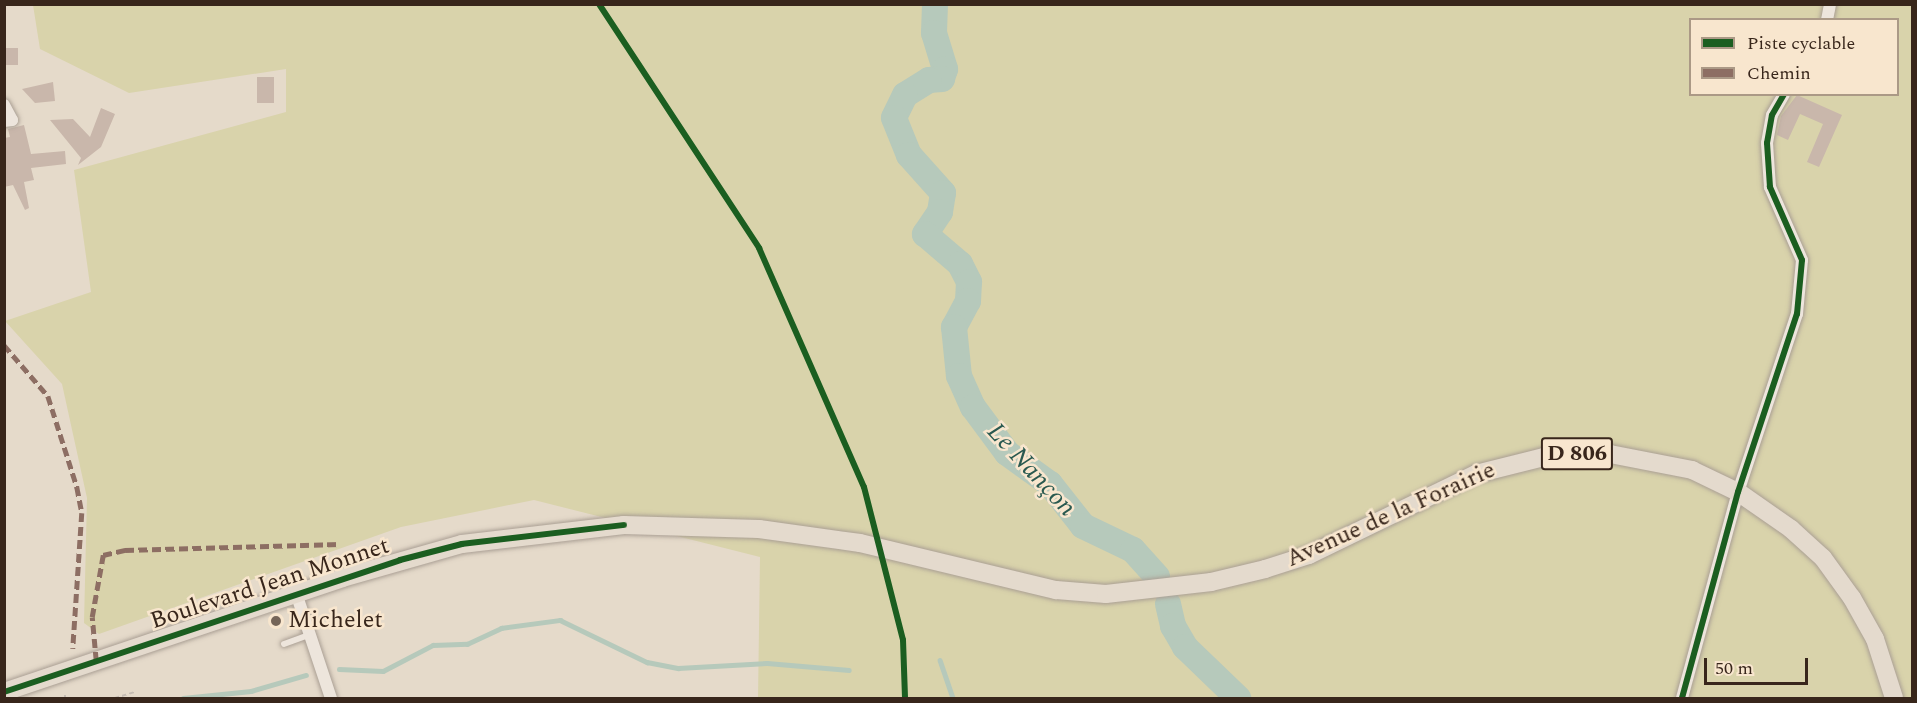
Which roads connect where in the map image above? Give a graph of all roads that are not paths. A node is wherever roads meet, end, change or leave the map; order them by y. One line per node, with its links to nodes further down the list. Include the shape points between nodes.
1 (1783, 96): 4 (street, via 1772,115 1767,143 1770,187 1802,260 1797,314)
2 (4, 105): 3 (street, via 12,120)
3 (4, 121)
4 (1738, 492): 5 (main road, Avenue de la Forairie / D 806, via 1692,470 1648,459 1610,454 1544,457 1476,474 1309,555 1211,582); 11 (street); 12 (main road, Avenue de la Forairie / D 806, via 1822,558 1875,639)
5 (1169, 588): 6 (main road, Boulevard Jean Monnet / D 806, via 1106,594 1056,590 860,543 694,524 576,528 462,544)
6 (296, 593): 7 (street); 9 (main road, Boulevard Jean Monnet / D 806)
7 (309, 636): 8 (lane); 10 (street)
8 (284, 644)
9 (4, 692)
10 (332, 699)
11 (1682, 699)
12 (1894, 699)

